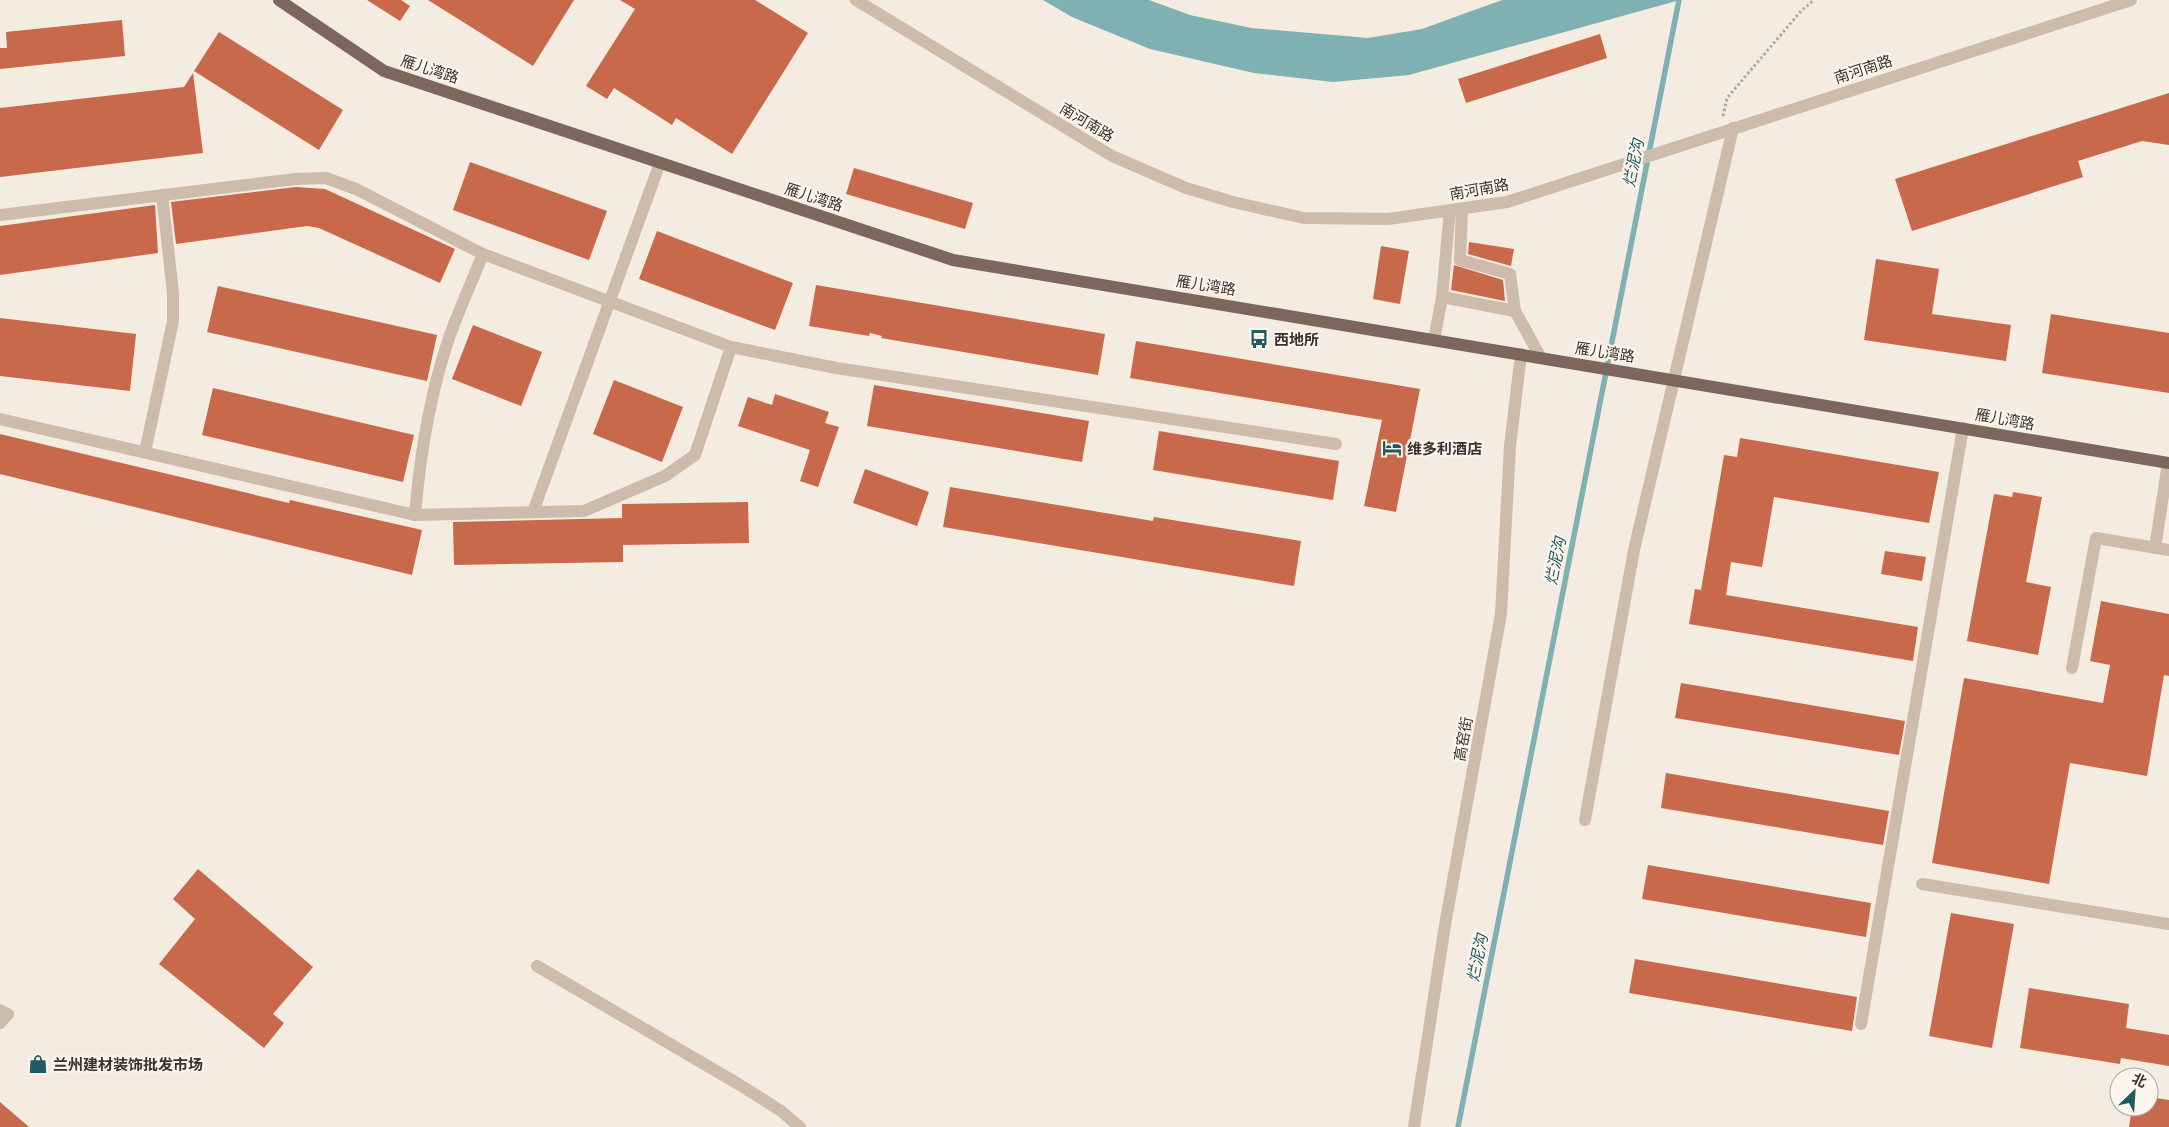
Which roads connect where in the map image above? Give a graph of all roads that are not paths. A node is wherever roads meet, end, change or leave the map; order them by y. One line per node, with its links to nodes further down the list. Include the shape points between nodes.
1 (280, 0): 5 (main road, 雁儿湾路, via 384,71)
2 (856, 0): 7 (street, 南河南路, via 1112,156 1186,188 1304,218 1388,219)
3 (2131, 0): 4 (street, 南河南路)
4 (1733, 128): 7 (street, 南河南路, via 1507,202); 17 (street)
5 (660, 163): 11 (street); 13 (main road, 雁儿湾路, via 953,260)
6 (162, 195): 8 (street); 9 (street, via 326,178 356,189); 21 (street, via 173,292 173,321)
7 (1456, 209): 10 (street); 12 (street, via 1460,260 1510,274)
8 (0, 215)
9 (483, 254): 11 (street); 24 (street, via 450,336 427,417)
10 (1442, 297): 12 (street); 13 (street)
11 (610, 300): 14 (street); 23 (street)
12 (1515, 311): 16 (street)
13 (1434, 340): 15 (main road, 雁儿湾路)
14 (731, 347): 20 (street, via 836,368); 23 (street, via 695,455 665,476 584,511)
15 (1521, 354): 16 (main road, 雁儿湾路); 36 (street, 高窑街, via 1509,464 1502,614 1445,925)
16 (1541, 358): 17 (main road, 雁儿湾路)
17 (1674, 380): 19 (main road, 雁儿湾路); 28 (street, via 1634,550)
18 (0, 419): 21 (street)
19 (1963, 428): 22 (main road, 雁儿湾路); 34 (street)
20 (1336, 444)
21 (145, 452): 24 (street)
22 (2169, 463): 25 (street)
23 (533, 512): 24 (street)
24 (415, 515)
25 (2155, 548): 26 (street); 27 (street, via 2096,538)
26 (2169, 550)
27 (2072, 668)
28 (1586, 820)
29 (1922, 884): 30 (street)
30 (2169, 924)
31 (537, 966): 35 (street, via 740,1085)
32 (0, 1010): 33 (street, via 8,1014)
33 (0, 1023)
34 (1861, 1024)
35 (800, 1127)
36 (1414, 1127)

